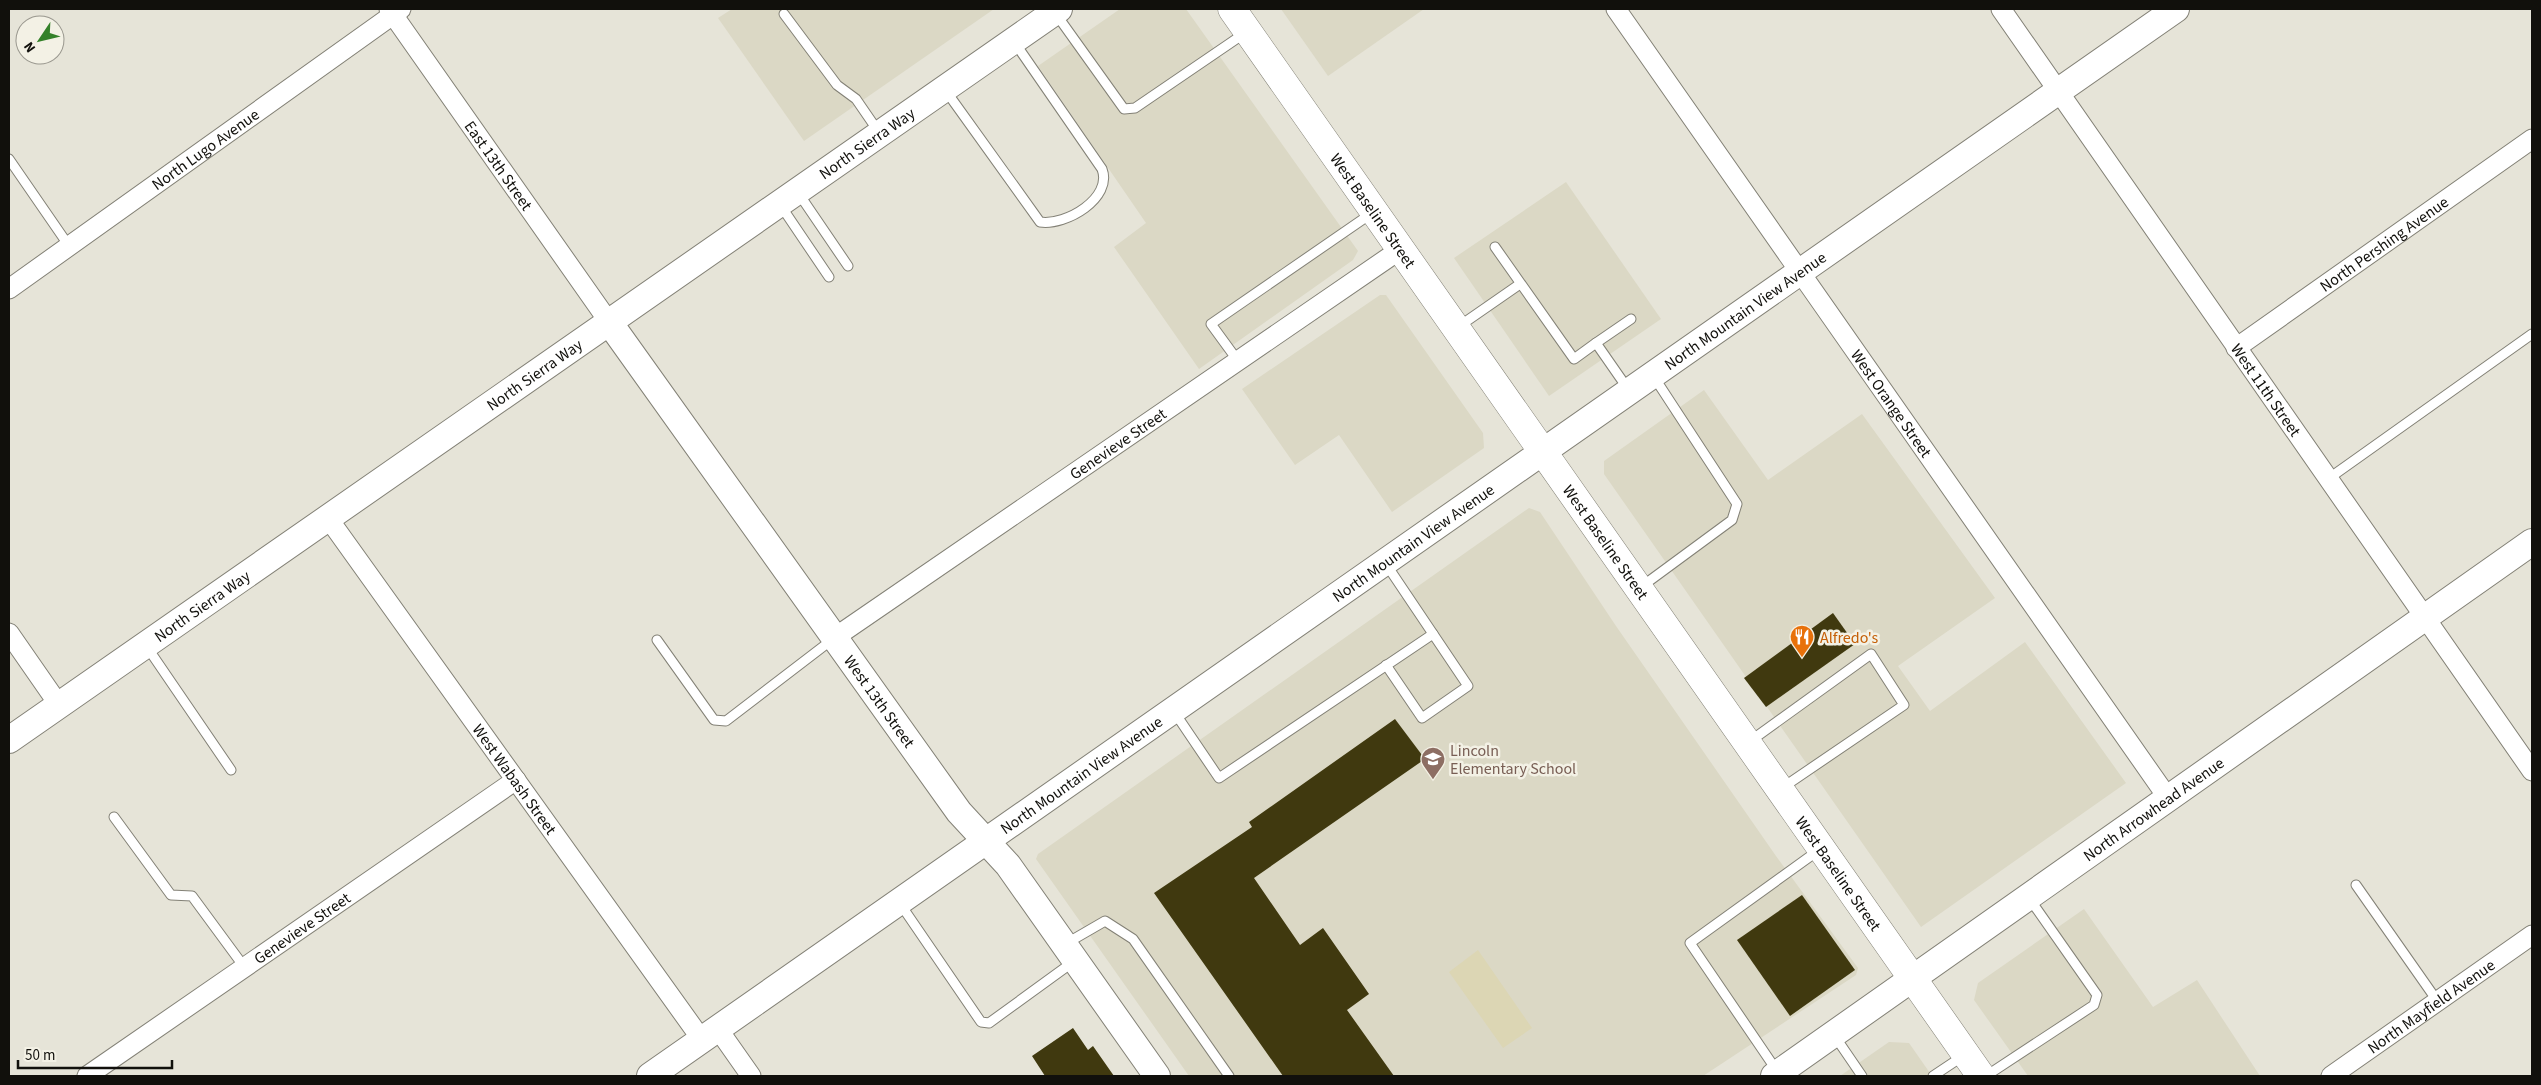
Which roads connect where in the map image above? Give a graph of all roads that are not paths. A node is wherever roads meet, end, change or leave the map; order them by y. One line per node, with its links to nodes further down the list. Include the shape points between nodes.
1 (1232, 9): 8 (main road, West Baseline Street)
2 (1616, 9): 21 (street, West Orange Street)
3 (2001, 9): 11 (street, West 11th Street)
4 (2176, 9): 11 (street, North Mountain View Avenue)
5 (1057, 10): 8 (lane, via 1124,109 1136,108); 9 (street, North Sierra Way)
6 (394, 11): 17 (street, North Lugo Avenue); 26 (street, East 13th Street)
7 (784, 14): 12 (lane, via 838,86 856,99)
8 (1248, 31): 16 (main road, West Baseline Street)
9 (1014, 41): 10 (street, North Sierra Way); 10 (lane, via 1102,169 1104,184 1093,202 1060,220 1040,222)
10 (944, 89): 12 (street, North Sierra Way)
11 (2059, 91): 21 (street, North Mountain View Avenue); 30 (street, West 11th Street)
12 (880, 134): 15 (street, North Sierra Way)
13 (2532, 139): 30 (street, North Pershing Avenue)
14 (9, 159): 17 (lane)
15 (788, 198): 20 (lane); 22 (lane); 26 (street, North Sierra Way)
16 (1374, 211): 19 (main road, West Baseline Street); 31 (lane, via 1211,324)
17 (69, 246): 24 (street, North Lugo Avenue)
18 (1495, 247): 23 (lane)
19 (1401, 250): 27 (main road, West Baseline Street); 31 (street, Genevieve Street)
20 (848, 266)
21 (1801, 272): 32 (street, North Mountain View Avenue); 55 (street, West Orange Street)
22 (829, 278)
23 (1520, 284): 27 (lane); 29 (lane, via 1574,359)
24 (9, 289)
25 (1631, 319): 29 (lane)
26 (609, 322): 36 (street, North Sierra Way); 43 (street, West 13th Street)
27 (1456, 328): 34 (main road, West Baseline Street)
28 (2532, 334): 35 (lane)
29 (1596, 343): 33 (lane)
30 (2236, 348): 35 (street, West 11th Street)
31 (1238, 361): 43 (street, Genevieve Street)
32 (1652, 376): 33 (street, North Mountain View Avenue); 39 (lane, via 1737,504 1732,520)
33 (1630, 391): 34 (street, North Mountain View Avenue)
34 (1543, 452): 38 (street, North Mountain View Avenue); 39 (main road, West Baseline Street)
35 (2328, 479): 40 (street, West 11th Street)
36 (328, 518): 45 (street, North Sierra Way); 53 (street, West Wabash Street)
37 (2532, 542): 40 (street, North Arrowhead Avenue)
38 (1385, 563): 42 (lane); 48 (street, North Mountain View Avenue)
39 (1639, 589): 50 (main road, West Baseline Street)
40 (2425, 617): 52 (street, West 11th Street); 55 (street, North Arrowhead Avenue)
41 (9, 633): 47 (street)
42 (1433, 634): 46 (lane); 46 (lane, via 1468,686 1422,718)
43 (834, 638): 44 (lane, via 726,720 714,720); 57 (street, West 13th Street, via 959,812)
44 (657, 640)
45 (145, 645): 47 (street, North Sierra Way); 51 (lane)
46 (1386, 665): 48 (lane, via 1219,778)
47 (59, 705): 49 (street, North Sierra Way)
48 (1173, 711): 57 (street, North Mountain View Avenue)
49 (9, 740)
50 (1747, 743): 54 (main road, West Baseline Street); 54 (lane, via 1872,654 1904,705)
51 (231, 770)
52 (2532, 771)
53 (516, 780): 64 (street, Genevieve Street); 67 (street, West Wabash Street)
54 (1780, 790): 58 (main road, West Baseline Street)
55 (2168, 798): 60 (street, North Arrowhead Avenue)
56 (114, 817): 64 (lane, via 171,895 192,896)
57 (986, 841): 61 (street, North Mountain View Avenue); 63 (street, West 13th Street, via 1008,865)
58 (1821, 849): 65 (main road, West Baseline Street); 70 (lane, via 1690,943)
59 (2356, 885): 66 (lane)
60 (2029, 898): 65 (street, North Arrowhead Avenue); 79 (lane, via 2097,995 2094,1005)
61 (899, 902): 63 (lane, via 981,1022 989,1023); 67 (street, North Mountain View Avenue)
62 (2532, 935): 66 (street, North Mayfield Avenue)
63 (1070, 952): 74 (street, West 13th Street); 75 (lane, via 1105,921 1133,939)
64 (245, 968): 71 (street, Genevieve Street)
65 (1913, 980): 68 (street, North Arrowhead Avenue); 69 (main road, West Baseline Street)
66 (2438, 1002): 80 (street, North Mayfield Avenue)
67 (710, 1034): 72 (street, North Mountain View Avenue); 73 (street, West Wabash Street)
68 (1834, 1035): 70 (street, North Arrowhead Avenue); 76 (lane)
69 (1965, 1054): 77 (lane); 78 (main road, West Baseline Street)
70 (1776, 1075)
71 (88, 1076)
72 (650, 1076)
73 (751, 1076)
74 (1157, 1076)
75 (1229, 1076)
76 (1862, 1076)
77 (1934, 1076)
78 (1981, 1076)
79 (1986, 1076)
80 (2331, 1076)

